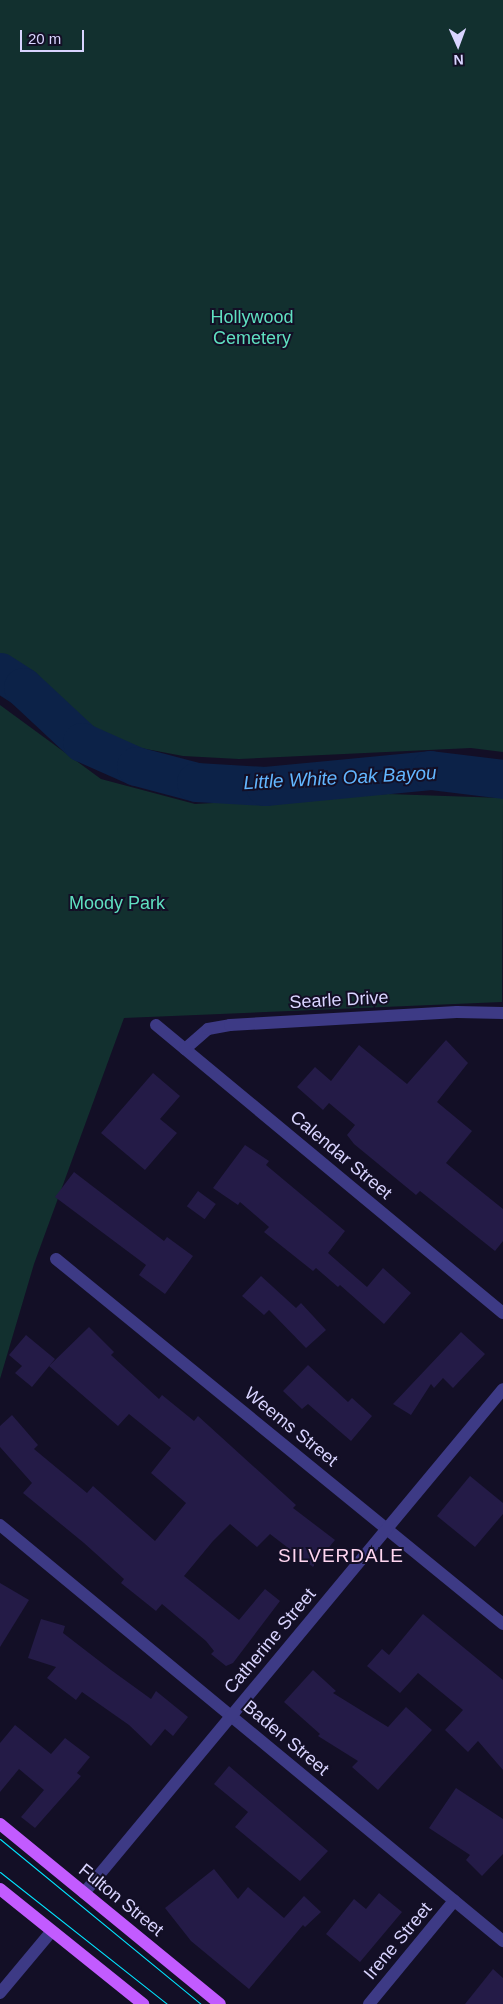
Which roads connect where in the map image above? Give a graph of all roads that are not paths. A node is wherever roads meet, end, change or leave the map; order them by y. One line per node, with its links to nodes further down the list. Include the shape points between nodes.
1 (503, 1013): 3 (street, Searle Drive, via 457,1012 230,1024 208,1029)
2 (156, 1025): 3 (street, Calendar Street)
3 (185, 1049): 5 (street, Calendar Street)
4 (56, 1259): 8 (street, Weems Street)
5 (503, 1312)
6 (503, 1389): 8 (street, Catherine Street)
7 (0, 1525): 10 (street, Baden Street)
8 (387, 1528): 9 (street, Weems Street); 10 (street, Catherine Street)
9 (503, 1624)
10 (230, 1715): 13 (street, Catherine Street); 14 (street, Baden Street)
11 (0, 1824): 13 (main road, Fulton Street)
12 (0, 1889): 15 (main road)
13 (84, 1893): 19 (main road, Fulton Street)
14 (454, 1901): 16 (street, Baden Street); 20 (street, Irene Street)
15 (51, 1932): 17 (street); 18 (main road)
16 (503, 1941)
17 (0, 1993)
18 (143, 2004)
19 (220, 2004)
20 (369, 2004)

